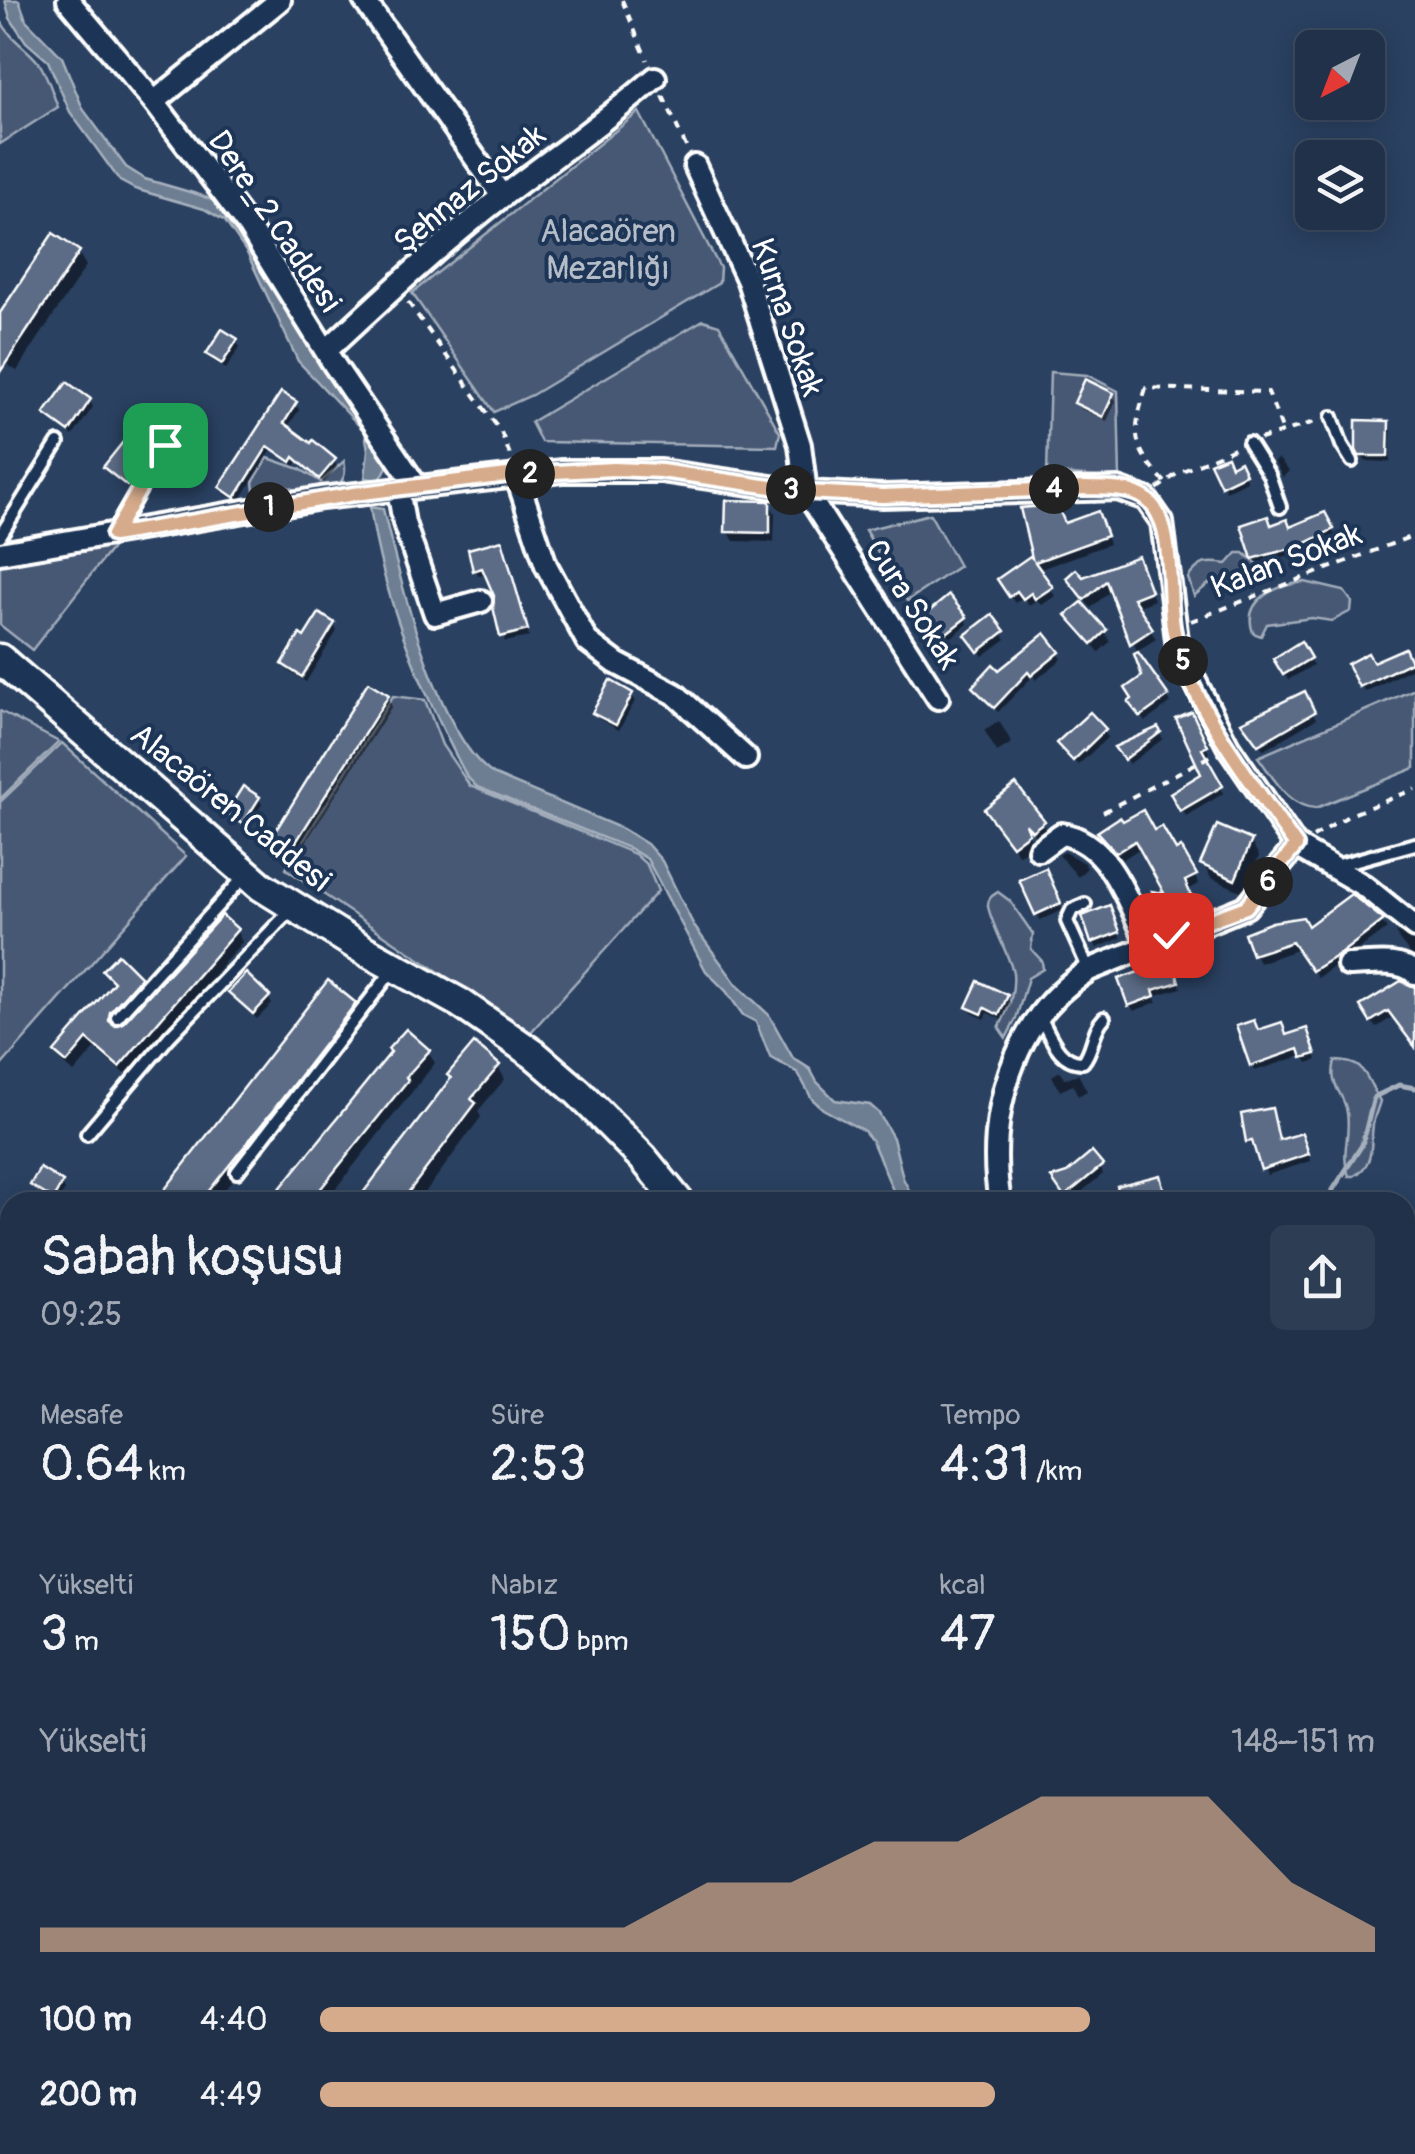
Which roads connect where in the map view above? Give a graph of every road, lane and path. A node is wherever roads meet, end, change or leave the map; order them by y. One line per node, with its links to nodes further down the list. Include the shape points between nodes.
1 (68, 0): 5 (street, Dere_2 Caddesi)
2 (280, 0): 5 (street)
3 (364, 0): 7 (street)
4 (655, 78): 7 (street, Şehnaz Sokak)
5 (154, 102): 9 (street, Dere_2 Caddesi, via 248,226)
6 (696, 166): 19 (street, Kurna Sokak, via 748,281 800,445)
7 (502, 196): 8 (street, Şehnaz Sokak)
8 (396, 286): 9 (street, Şehnaz Sokak); 16 (path, via 501,432)
9 (326, 351): 18 (street, Dere_2 Caddesi)
10 (1332, 417): 11 (path); 15 (lane)
11 (1283, 432): 13 (path); 17 (path, via 1268,392 1146,388 1134,426 1150,466)
12 (58, 443): 24 (lane)
13 (1249, 443): 17 (path); 21 (lane)
14 (165, 445): 23 (lane)
15 (1352, 461)
16 (516, 474): 18 (street); 19 (street, via 661,471); 31 (street, via 546,566 587,641 675,694)
17 (1165, 482): 20 (path)
18 (403, 488): 23 (street); 26 (street, via 409,540 436,614)
19 (806, 492): 20 (street, via 883,496 1085,488); 29 (street, Cura Sokak)
20 (1146, 499): 27 (street, via 1162,522)
21 (1280, 507)
22 (1415, 534): 27 (path, Kalan Sokak)
23 (113, 535): 25 (street)
24 (0, 536)
25 (0, 553)
26 (481, 602)
27 (1173, 627): 30 (street, via 1186,668)
28 (0, 660): 38 (street, Alacaören Caddesi)
29 (938, 698)
30 (1228, 746): 33 (path); 35 (street)
31 (746, 758)
32 (1415, 788): 35 (path)
33 (1103, 812)
34 (1415, 844): 37 (lane)
35 (1296, 846): 37 (street); 42 (street, via 1246,907)
36 (1039, 850): 42 (street, via 1061,834 1099,855)
37 (1334, 866): 41 (street)
38 (246, 874): 40 (street, Alacaören Caddesi); 48 (lane)
39 (1086, 904): 45 (lane, via 1072,910 1067,922)
40 (293, 907): 44 (street, Alacaören Caddesi); 50 (lane)
41 (1415, 927)
42 (1148, 944): 45 (street)
43 (1348, 966): 46 (street, via 1397,965)
44 (396, 967): 51 (lane); 52 (street, Alacaören Caddesi, via 498,1027 578,1092)
45 (1089, 970): 47 (street)
46 (1415, 973)
47 (1039, 1015): 49 (lane, via 1062,1056 1075,1062 1089,1054); 53 (street, via 1022,1041 1002,1103)
48 (117, 1017)
49 (1104, 1018)
50 (87, 1134)
51 (236, 1172)
52 (671, 1192)
53 (999, 1192)

